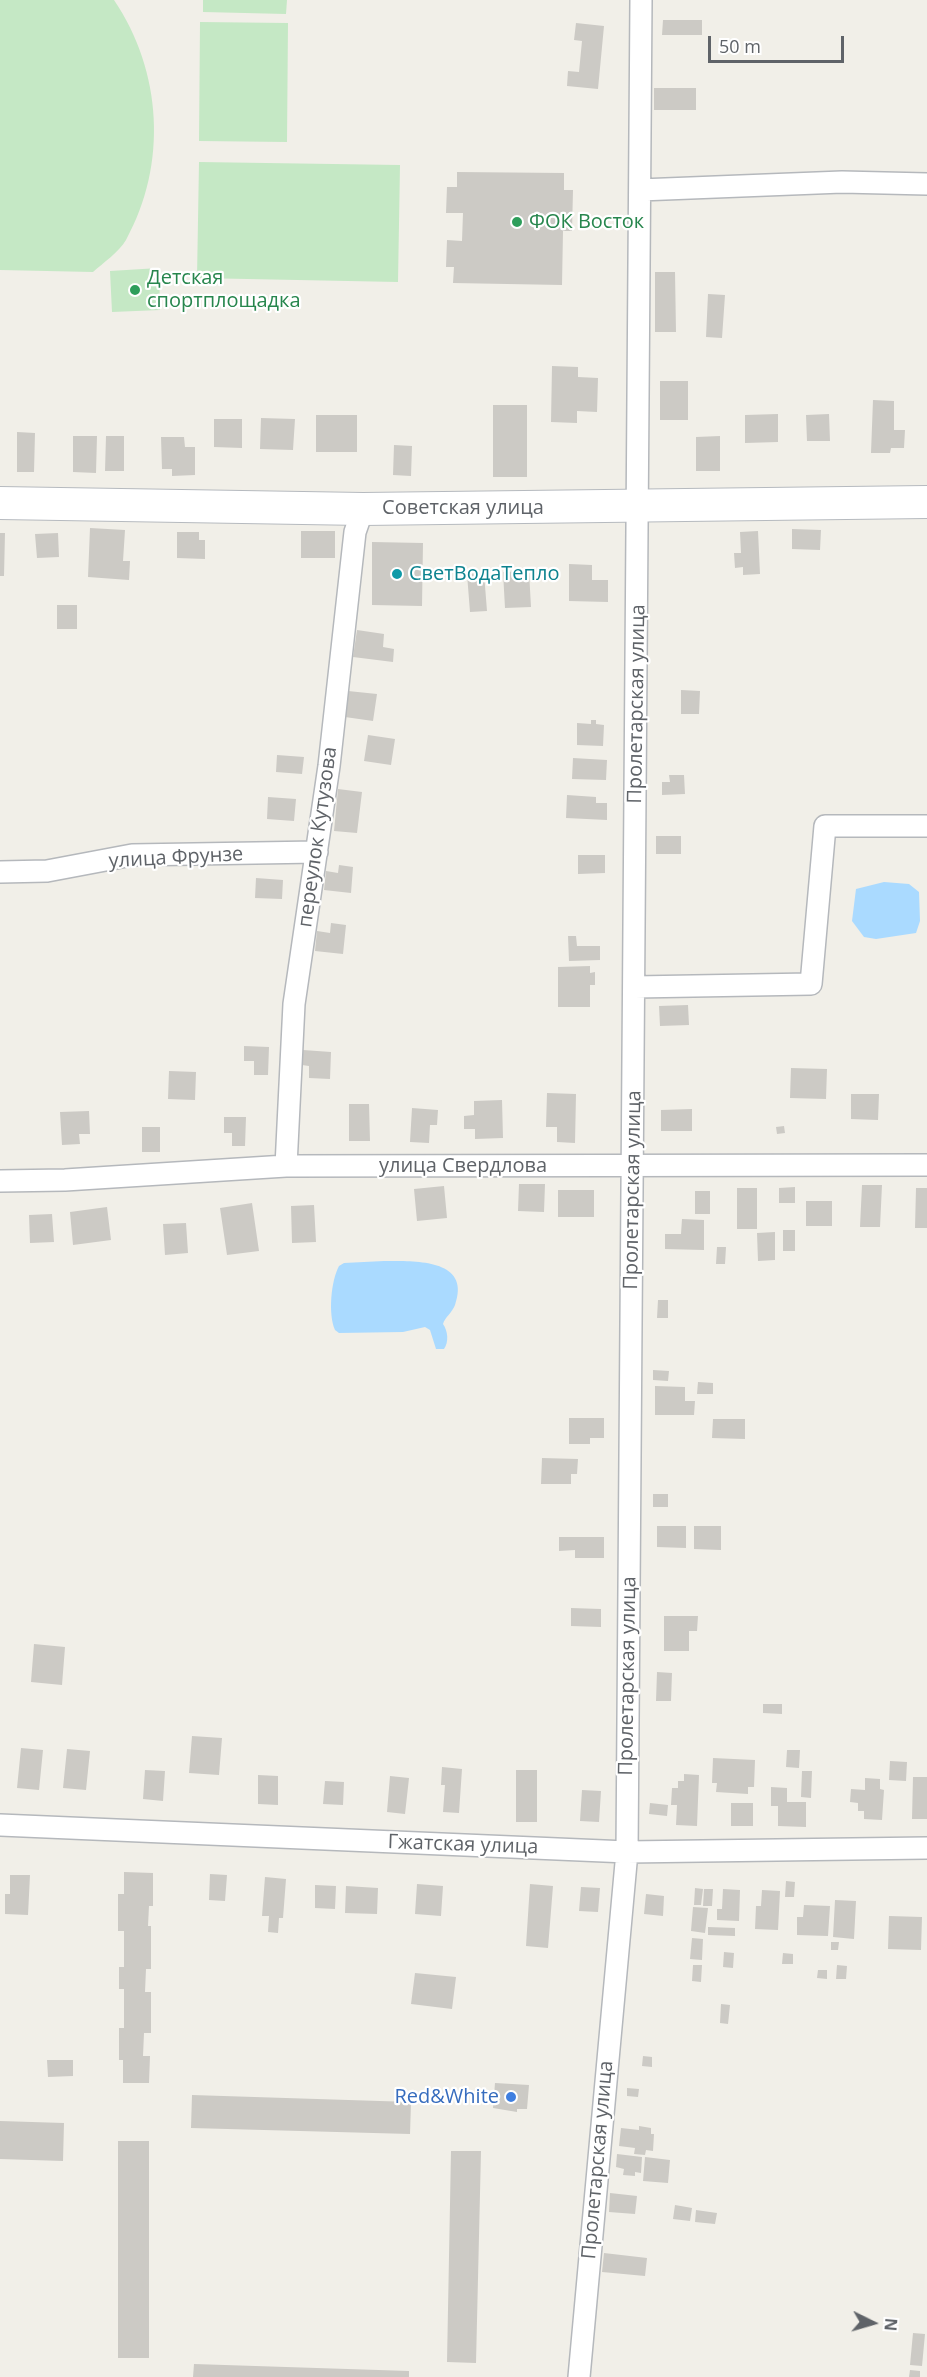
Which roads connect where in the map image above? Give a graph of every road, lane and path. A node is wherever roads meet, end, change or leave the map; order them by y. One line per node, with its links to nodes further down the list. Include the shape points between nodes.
1 (641, 0): 3 (street, Пролетарская улица)
2 (927, 184): 3 (street, via 842,182)
3 (640, 190): 6 (street, Пролетарская улица)
4 (927, 502): 6 (main road, Советская улица)
5 (0, 503): 7 (main road, Советская улица)
6 (639, 507): 7 (main road, Советская улица); 11 (street, Пролетарская улица)
7 (363, 509): 9 (street, переулок Кутузова, via 354,532)
8 (927, 826): 11 (street, via 825,826 811,984)
9 (317, 852): 10 (street, улица Фрунзе, via 132,855 47,871); 14 (street, переулок Кутузова, via 294,1004)
10 (0, 872)
11 (635, 987): 13 (street, Пролетарская улица)
12 (927, 1165): 13 (street, улица Свердлова)
13 (633, 1166): 14 (street, улица Свердлова); 18 (street, Пролетарская улица)
14 (286, 1167): 15 (street, улица Свердлова)
15 (0, 1181)
16 (0, 1825): 18 (street, Гжатская улица)
17 (927, 1848): 18 (street, Гжатская улица)
18 (627, 1852): 19 (street, Пролетарская улица)
19 (579, 2377)

